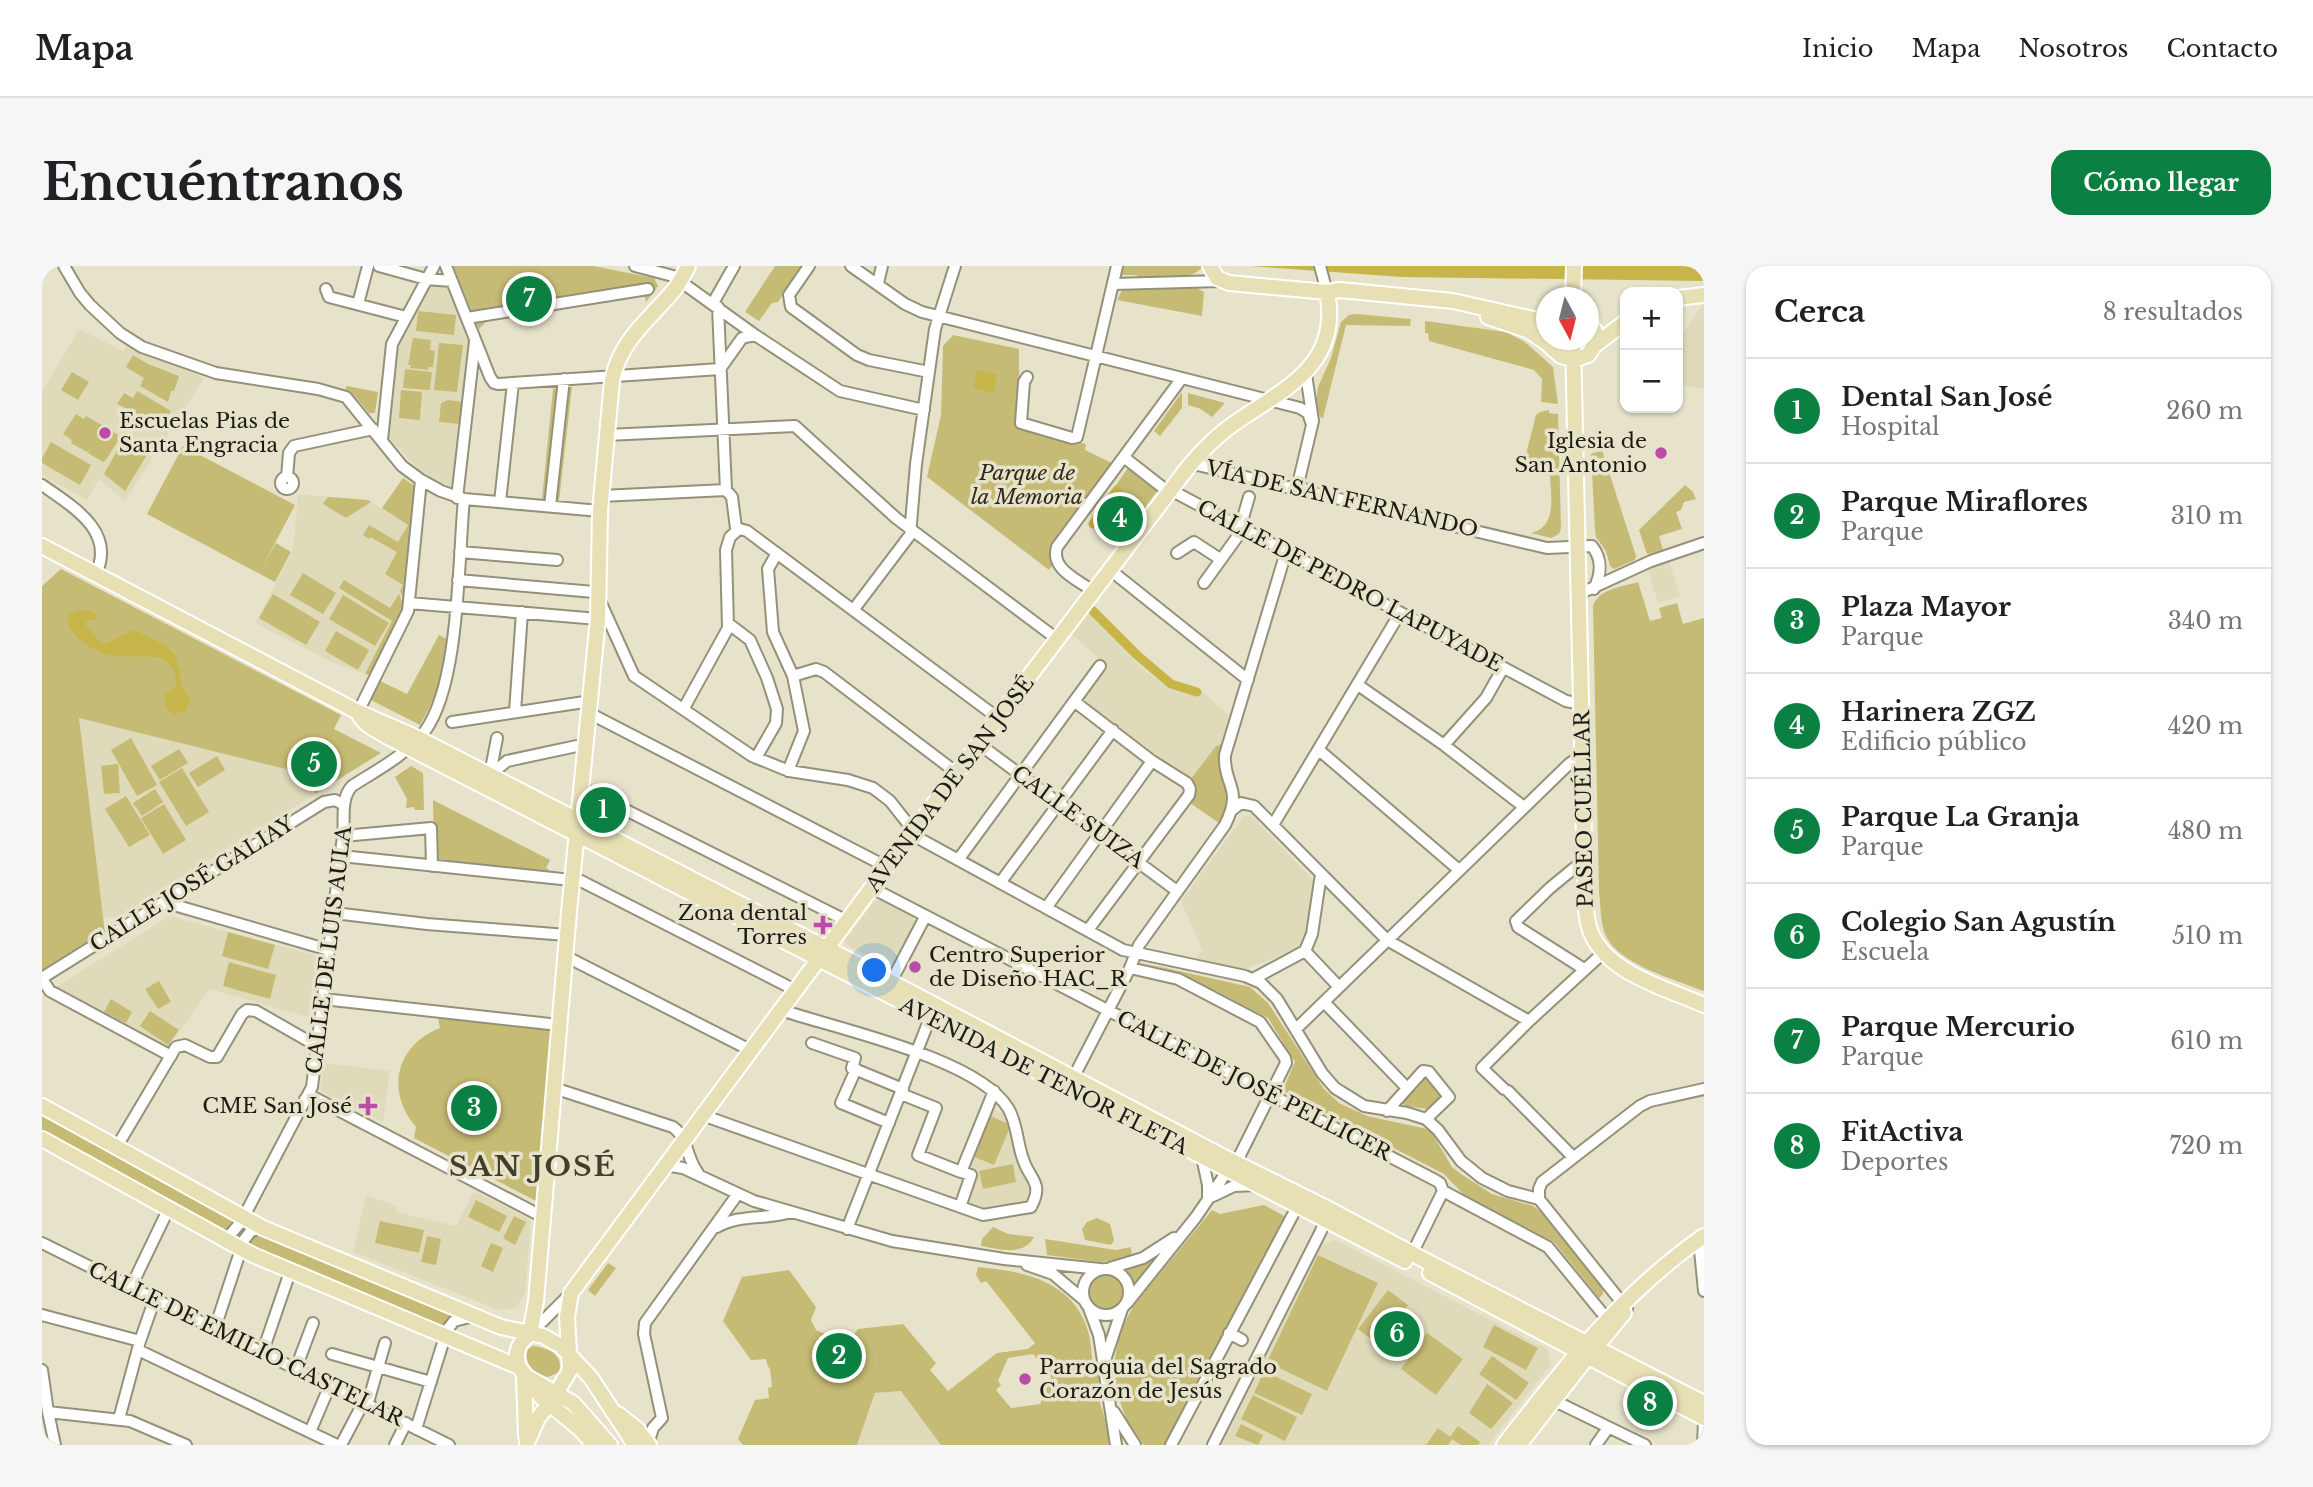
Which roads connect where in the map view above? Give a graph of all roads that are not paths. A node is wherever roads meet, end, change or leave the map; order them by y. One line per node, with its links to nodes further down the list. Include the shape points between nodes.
1 (64, 266): 57 (street, via 90,305 134,343 216,373 340,394)
2 (368, 266): 30 (street)
3 (379, 266): 18 (street)
4 (435, 266): 18 (street)
5 (446, 266): 19 (street)
6 (635, 266): 17 (street)
7 (688, 266): 20 (main road)
8 (734, 266): 31 (street)
9 (809, 266): 47 (street, via 789,295 790,307 857,355)
10 (851, 266): 22 (street)
11 (882, 266): 22 (street)
12 (955, 266): 32 (street)
13 (1117, 266): 23 (street)
14 (1210, 266): 21 (main road)
15 (1320, 266): 24 (street)
16 (1574, 266): 25 (main road)
17 (653, 268): 20 (street)
18 (426, 279): 19 (street); 33 (street)
19 (452, 281): 34 (street)
20 (681, 281): 31 (street); 49 (main road, via 632,335)
21 (1222, 281): 23 (street); 24 (main road)
22 (878, 283): 32 (street, via 914,309)
23 (1113, 284): 44 (street)
24 (1325, 285): 35 (main road, via 1453,302); 38 (main road, via 1340,299 1494,318); 48 (main road, AVENIDA DE SAN JOSÉ, via 1326,334)
25 (1573, 287)
26 (326, 289): 30 (street, via 329,297)
27 (648, 289): 34 (street)
28 (1704, 295): 29 (main road)
29 (1683, 297)
30 (358, 304): 33 (street)
31 (715, 305): 37 (street); 46 (street)
32 (938, 316): 44 (street); 47 (street)
33 (406, 317): 56 (street, via 391,347)
34 (467, 318): 39 (street)
35 (1536, 321)
36 (1620, 327): 40 (main road)
37 (755, 335): 46 (street, via 742,338); 55 (street, via 840,391)
38 (1536, 335)
39 (475, 340): 53 (street, via 492,381); 71 (street)
40 (1599, 342)
41 (1557, 350): 45 (main road)
42 (1574, 350): 45 (main road, PASEO CUÉLLAR)
43 (1591, 350): 45 (main road)
44 (1096, 355): 50 (street, via 1076,437 1021,423); 51 (street)
45 (1574, 360): 80 (main road, PASEO CUÉLLAR)
46 (720, 369): 49 (street); 59 (street)
47 (929, 372): 55 (street)
48 (1306, 374): 54 (main road, AVENIDA DE SAN JOSÉ); 58 (street)
49 (613, 376): 52 (street); 60 (main road)
50 (1027, 377)
51 (1182, 378): 54 (street); 62 (street)
52 (564, 379): 53 (street); 74 (street)
53 (513, 383): 72 (street)
54 (1271, 400): 58 (street, via 1302,409); 63 (main road, AVENIDA DE SAN JOSÉ, via 1215,438)
55 (924, 410): 77 (street)
56 (384, 417): 57 (street); 61 (street)
57 (369, 424): 61 (street); 64 (street, via 296,445 289,453)
58 (1312, 425): 66 (street)
59 (722, 428): 60 (street); 68 (street); 77 (street, via 795,426)
60 (607, 435): 73 (main road)
61 (382, 441): 65 (street, via 402,466)
62 (1125, 458): 69 (street, CALLE DE PEDRO LAPUYADE); 92 (street, via 1056,550 1059,566)
63 (1189, 466): 66 (street, VÍA DE SAN FERNANDO, via 1285,487); 69 (main road, AVENIDA DE SAN JOSÉ)
64 (287, 477)
65 (421, 480): 71 (street); 95 (street)
66 (1298, 484): 80 (street, VÍA DE SAN FERNANDO, via 1306,491 1547,548)
67 (42, 485): 88 (street, via 98,534 102,555)
68 (726, 490): 73 (street); 76 (street, via 732,497)
69 (1170, 491): 75 (street, CALLE DE PEDRO LAPUYADE); 87 (main road, AVENIDA DE SAN JOSÉ)
70 (1248, 497): 75 (street)
71 (461, 498): 72 (street); 81 (street)
72 (500, 502): 74 (street)
73 (601, 503): 74 (street); 94 (main road)
74 (550, 506)
75 (1242, 525): 82 (street, CALLE DE PEDRO LAPUYADE); 85 (street)
76 (736, 527): 83 (street); 101 (street, via 726,550)
77 (909, 527): 97 (street, via 909,538); 102 (street)
78 (1704, 543): 91 (street, via 1649,561)
79 (42, 546): 88 (main road, AVENIDA DE TENOR FLETA)
80 (1578, 546): 91 (street, via 1592,547 1599,557); 93 (main road, PASEO CUÉLLAR)
81 (460, 552): 86 (street); 89 (street)
82 (1286, 552): 99 (street, CALLE DE PEDRO LAPUYADE); 106 (street)
83 (778, 553): 97 (street); 105 (street, via 768,569 773,632)
84 (1177, 553): 85 (street, via 1194,542)
85 (1220, 559): 90 (street)
86 (557, 560)
87 (1109, 569): 92 (main road, AVENIDA DE SAN JOSÉ); 106 (street)
88 (96, 574): 112 (main road, AVENIDA DE TENOR FLETA)
89 (458, 580): 94 (street, via 594,592); 96 (street)
90 (1204, 583)
91 (1594, 589): 93 (street)
92 (1093, 591): 102 (main road, AVENIDA DE SAN JOSÉ)
93 (1579, 594): 109 (main road, PASEO CUÉLLAR)
94 (599, 598): 100 (main road); 111 (street, via 632,673)
95 (409, 603): 96 (street); 112 (street)
96 (455, 606): 98 (street); 118 (street, via 447,682 432,719)
97 (853, 610): 115 (street)
98 (522, 612): 100 (street); 113 (street)
99 (1400, 613): 104 (street, CALLE DE PEDRO LAPUYADE); 107 (street)
100 (598, 619): 110 (main road)
101 (729, 624): 111 (street); 124 (street, via 750,640 777,709 776,723)
102 (1057, 639): 115 (main road, AVENIDA DE SAN JOSÉ)
103 (1100, 666): 108 (street)
104 (1503, 668): 109 (street, CALLE DE PEDRO LAPUYADE, via 1566,701); 121 (street, via 1486,698)
105 (793, 676): 126 (street, via 804,733); 127 (street, via 816,669 824,672)
106 (1248, 680): 133 (street, via 1225,755 1234,794)
107 (1357, 685): 121 (street); 122 (street)
108 (1075, 702): 117 (street); 128 (street)
109 (1582, 704): 123 (main road, PASEO CUÉLLAR)
110 (590, 707): 113 (street); 119 (main road); 144 (street)
111 (684, 708): 124 (street)
112 (358, 712): 118 (main road, AVENIDA DE TENOR FLETA, via 368,726)
113 (515, 712): 114 (street)
114 (499, 715): 116 (street); 119 (street, via 493,770 507,761)
115 (998, 718): 120 (main road, AVENIDA DE SAN JOSÉ)
116 (452, 722)
117 (1113, 730): 125 (street); 131 (street)
118 (413, 743): 130 (street, via 352,786); 135 (main road, AVENIDA DE TENOR FLETA)
119 (586, 744): 129 (main road)
120 (979, 744): 127 (main road, AVENIDA DE SAN JOSÉ); 128 (street, CALLE SUIZA)
121 (1444, 745): 132 (street)
122 (1318, 750): 134 (street); 145 (street)
123 (1583, 754): 132 (street); 141 (main road, PASEO CUÉLLAR)
124 (755, 758): 126 (street)
125 (1152, 761): 137 (street); 142 (street, via 1190,789)
126 (788, 771): 136 (street, via 873,788)
127 (957, 773): 136 (main road, AVENIDA DE SAN JOSÉ)
128 (1020, 776): 131 (street, CALLE SUIZA); 140 (street)
129 (582, 788): 135 (main road); 157 (street)
130 (344, 802): 138 (street, CALLE DE LUIS AULA); 151 (street, CALLE JOSÉ GALIAY, via 324,802)
131 (1058, 803): 137 (street, CALLE SUIZA); 148 (street)
132 (1524, 807): 145 (street)
133 (1232, 810): 134 (street, via 1241,803 1254,806); 150 (street)
134 (1273, 825): 146 (street)
135 (578, 827): 147 (main road); 164 (main road, AVENIDA DE TENOR FLETA)
136 (914, 831): 140 (street); 144 (main road, AVENIDA DE SAN JOSÉ)
137 (1100, 833): 142 (street, CALLE SUIZA); 154 (street)
138 (343, 836): 139 (street, CALLE DE LUIS AULA); 143 (street, via 431,828)
139 (341, 856): 143 (street); 155 (street, CALLE DE LUIS AULA)
140 (958, 860): 148 (street)
141 (1584, 860): 163 (main road, PASEO CUÉLLAR, via 1588,925); 168 (street, via 1516,921 1518,927)
142 (1139, 861): 150 (street, CALLE SUIZA); 158 (street)
143 (432, 866): 147 (street)
144 (887, 867): 149 (main road, AVENIDA DE SAN JOSÉ)
145 (1460, 870): 160 (street)
146 (1321, 874): 160 (street); 162 (street)
147 (572, 880): 159 (main road); 173 (street)
148 (1000, 883): 154 (street)
149 (872, 888): 156 (street, CALLE DE JOSÉ PELLICER); 157 (main road, AVENIDA DE SAN JOSÉ)
150 (1177, 891): 165 (street)
151 (180, 892): 152 (street, CALLE JOSÉ GALIAY); 153 (street, via 177,900)
152 (159, 905): 153 (street); 169 (street, CALLE JOSÉ GALIAY)
153 (183, 908): 161 (street)
154 (1046, 908): 158 (street)
155 (334, 913): 159 (street); 161 (street, CALLE DE LUIS AULA)
156 (925, 917): 171 (street); 178 (street, CALLE DE JOSÉ PELLICER)
157 (847, 921): 164 (main road, AVENIDA DE SAN JOSÉ)
158 (1088, 930): 165 (street)
159 (567, 935): 166 (main road)
160 (1387, 940): 172 (street); 180 (street)
161 (329, 950): 174 (street, CALLE DE LUIS AULA)
162 (1305, 951): 170 (street); 172 (street)
163 (1603, 953): 168 (street); 176 (main road, PASEO CUÉLLAR, via 1624,970)
164 (823, 954): 171 (main road, AVENIDA DE TENOR FLETA); 173 (main road, AVENIDA DE SAN JOSÉ); 179 (main road, AVENIDA DE TENOR FLETA)
165 (1135, 954): 167 (street); 170 (street)
166 (565, 956): 181 (main road); 185 (street)
167 (1130, 968): 178 (street); 195 (street, via 1178,979 1263,1023 1286,1060)
168 (1584, 969): 180 (street)
169 (42, 979): 187 (street, via 50,991)
170 (1253, 979): 182 (street, via 1277,999)
171 (891, 982): 189 (main road, AVENIDA DE TENOR FLETA)
172 (1339, 987): 175 (street)
173 (795, 990): 177 (main road, AVENIDA DE SAN JOSÉ)
174 (323, 999): 181 (street); 184 (street, CALLE DE LUIS AULA)
175 (1324, 1002): 182 (street); 191 (street)
176 (1704, 1005)
177 (780, 1010): 185 (main road, AVENIDA DE SAN JOSÉ); 186 (street)
178 (1107, 1010): 189 (street); 195 (street, CALLE DE JOSÉ PELLICER)
179 (930, 1018): 186 (street); 189 (main road, AVENIDA DE TENOR FLETA)
180 (1529, 1021): 206 (street, via 1482,1068)
181 (559, 1025): 190 (main road)
182 (1296, 1029): 198 (street, via 1335,1088 1354,1102)
183 (812, 1043): 188 (street, via 855,1058 852,1068)
184 (317, 1045): 187 (street, via 249,1010 242,1014 217,1057 182,1044); 196 (street, CALLE DE LUIS AULA, via 312,1087)
185 (750, 1050): 199 (main road, AVENIDA DE SAN JOSÉ)
186 (917, 1052): 193 (street, via 953,1066); 194 (street)
187 (171, 1056): 204 (street)
188 (856, 1069): 194 (street); 201 (street, via 841,1103)
189 (1071, 1084): 205 (main road, AVENIDA DE TENOR FLETA); 207 (main road, AVENIDA DE TENOR FLETA)
190 (554, 1088): 203 (street, via 668,1125); 224 (main road)
191 (1407, 1088): 198 (street); 200 (street, via 1423,1070 1449,1094)
192 (1704, 1089): 206 (street, via 1645,1103)
193 (994, 1091): 209 (street); 219 (street, via 1011,1113 1022,1156 1037,1185 1036,1198 1029,1208 985,1215)
194 (902, 1092): 201 (street); 209 (street, via 936,1108 918,1155)
195 (1271, 1096): 207 (street); 213 (street, CALLE DE JOSÉ PELLICER, via 1435,1180)
196 (305, 1099): 223 (street, CALLE DE LUIS AULA); 224 (street, via 317,1099)
197 (42, 1106): 204 (main road)
198 (1387, 1111): 200 (street)
199 (702, 1115): 203 (main road, AVENIDA DE SAN JOSÉ); 210 (street)
200 (1426, 1119): 216 (street, via 1476,1174)
201 (889, 1123): 210 (street)
202 (42, 1139): 220 (main road)
203 (684, 1139): 208 (main road, AVENIDA DE SAN JOSÉ); 211 (street, via 691,1164)
204 (117, 1148): 223 (main road)
205 (1202, 1157): 207 (main road, AVENIDA DE TENOR FLETA); 215 (street)
206 (1573, 1157): 216 (street, via 1542,1182)
207 (1233, 1167): 212 (main road, AVENIDA DE TENOR FLETA); 215 (street); 222 (main road, AVENIDA DE TENOR FLETA)
208 (662, 1169): 211 (street, via 679,1167); 240 (main road, AVENIDA DE SAN JOSÉ)
209 (961, 1172): 219 (street, via 971,1175)
210 (869, 1174): 219 (street); 228 (street)
211 (700, 1175): 214 (street)
212 (1260, 1185): 215 (street, via 1234,1186); 217 (main road, AVENIDA DE TENOR FLETA)
213 (1443, 1191): 234 (street); 248 (street, CALLE DE JOSÉ PELLICER, via 1548,1247)
214 (737, 1195): 218 (street); 221 (street)
215 (1208, 1199): 226 (street)
216 (1539, 1199): 244 (street)
217 (1298, 1205): 222 (main road, AVENIDA DE TENOR FLETA); 250 (street)
218 (729, 1207): 225 (street); 229 (street)
219 (960, 1207)
220 (168, 1210): 230 (main road); 238 (street)
221 (791, 1212): 225 (street); 228 (street)
222 (1326, 1213): 234 (main road, AVENIDA DE TENOR FLETA); 294 (street)
223 (243, 1217): 227 (main road); 230 (street, CALLE DE LUIS AULA, via 232,1234)
224 (543, 1217): 251 (main road)
225 (740, 1219): 229 (street)
226 (1187, 1227): 236 (street, via 1152,1254); 243 (street)
227 (263, 1228): 233 (street, via 248,1233); 246 (main road)
228 (847, 1228): 235 (street, via 910,1245)
229 (712, 1231): 278 (street, via 644,1326 662,1415)
230 (219, 1237): 233 (main road)
231 (1700, 1242): 239 (street); 244 (main road, via 1658,1269)
232 (42, 1243): 238 (street, CALLE DE EMILIO CASTELAR)
233 (240, 1249): 237 (main road); 249 (street)
234 (1411, 1258): 256 (main road, AVENIDA DE TENOR FLETA)
235 (1004, 1259): 236 (street); 242 (street, via 1053,1274)
236 (1104, 1269): 242 (street, via 1087,1278); 243 (street, via 1127,1281)
237 (290, 1272): 252 (main road); 257 (street)
238 (131, 1287): 241 (street, CALLE DE EMILIO CASTELAR)
239 (1704, 1291)
240 (570, 1293): 251 (street, AVENIDA DE SAN JOSÉ); 259 (main road, AVENIDA DE SAN JOSÉ, via 566,1317)
241 (155, 1298): 249 (street, CALLE DE EMILIO CASTELAR); 255 (street)
242 (1086, 1304): 243 (street, via 1102,1315); 261 (street, via 1099,1335)
243 (1125, 1306): 261 (street)
244 (1625, 1307): 248 (main road)
245 (42, 1315): 255 (street)
246 (474, 1316): 251 (main road); 252 (street, via 452,1323)
247 (313, 1323): 262 (street)
248 (1610, 1323): 256 (main road); 260 (main road)
249 (215, 1328): 257 (street, CALLE DE EMILIO CASTELAR)
250 (1229, 1333): 253 (street); 293 (street)
251 (530, 1334): 259 (main road, via 557,1342); 265 (main road, AVENIDA DE SAN JOSÉ, via 518,1347)
252 (444, 1335): 265 (main road); 266 (street)
253 (1242, 1340)
254 (386, 1343): 263 (street)
255 (139, 1346): 275 (street); 281 (street)
256 (1587, 1350): 260 (main road, AVENIDA DE TENOR FLETA); 270 (main road); 276 (main road, AVENIDA DE TENOR FLETA); 295 (main road)
257 (263, 1351): 262 (street, CALLE DE EMILIO CASTELAR)
258 (332, 1354): 263 (street)
259 (570, 1358): 268 (main road, AVENIDA DE SAN JOSÉ, via 568,1374); 273 (main road)
260 (1620, 1360): 271 (main road, AVENIDA DE TENOR FLETA)
261 (1104, 1367): 272 (street)
262 (296, 1368): 267 (street, CALLE DE EMILIO CASTELAR)
263 (378, 1368): 266 (street); 269 (street)
264 (42, 1370): 274 (street)
265 (521, 1371): 268 (main road); 282 (main road, AVENIDA DE SAN JOSÉ)
266 (431, 1382): 277 (street)
267 (330, 1385): 269 (street, CALLE DE EMILIO CASTELAR); 281 (street)
268 (553, 1398): 282 (main road, AVENIDA DE SAN JOSÉ, via 537,1418); 288 (main road); 289 (main road, via 580,1410)
269 (367, 1403): 277 (street, CALLE DE EMILIO CASTELAR); 285 (street)
270 (1552, 1403): 279 (street); 296 (main road)
271 (1704, 1403)
272 (1110, 1405): 291 (street); 292 (street)
273 (614, 1411): 280 (main road); 290 (main road, via 622,1427)
274 (48, 1412): 275 (street); 283 (street)
275 (120, 1419): 284 (street)
276 (1704, 1419): 299 (street)
277 (411, 1426): 286 (street); 287 (street, CALLE DE EMILIO CASTELAR)
278 (653, 1428): 280 (street); 290 (street)
279 (1608, 1428): 297 (street); 298 (street)
280 (637, 1429): 290 (main road)
281 (313, 1438): 285 (street)
282 (527, 1444)
283 (55, 1445)
284 (186, 1445)
285 (339, 1445)
286 (395, 1445)
287 (449, 1445)
288 (594, 1445)
289 (610, 1445)
290 (644, 1445)
291 (1116, 1445)
292 (1135, 1445)
293 (1171, 1445)
294 (1213, 1445)
295 (1504, 1445)
296 (1519, 1445)
297 (1596, 1445)
298 (1645, 1445)
299 (1703, 1445)

